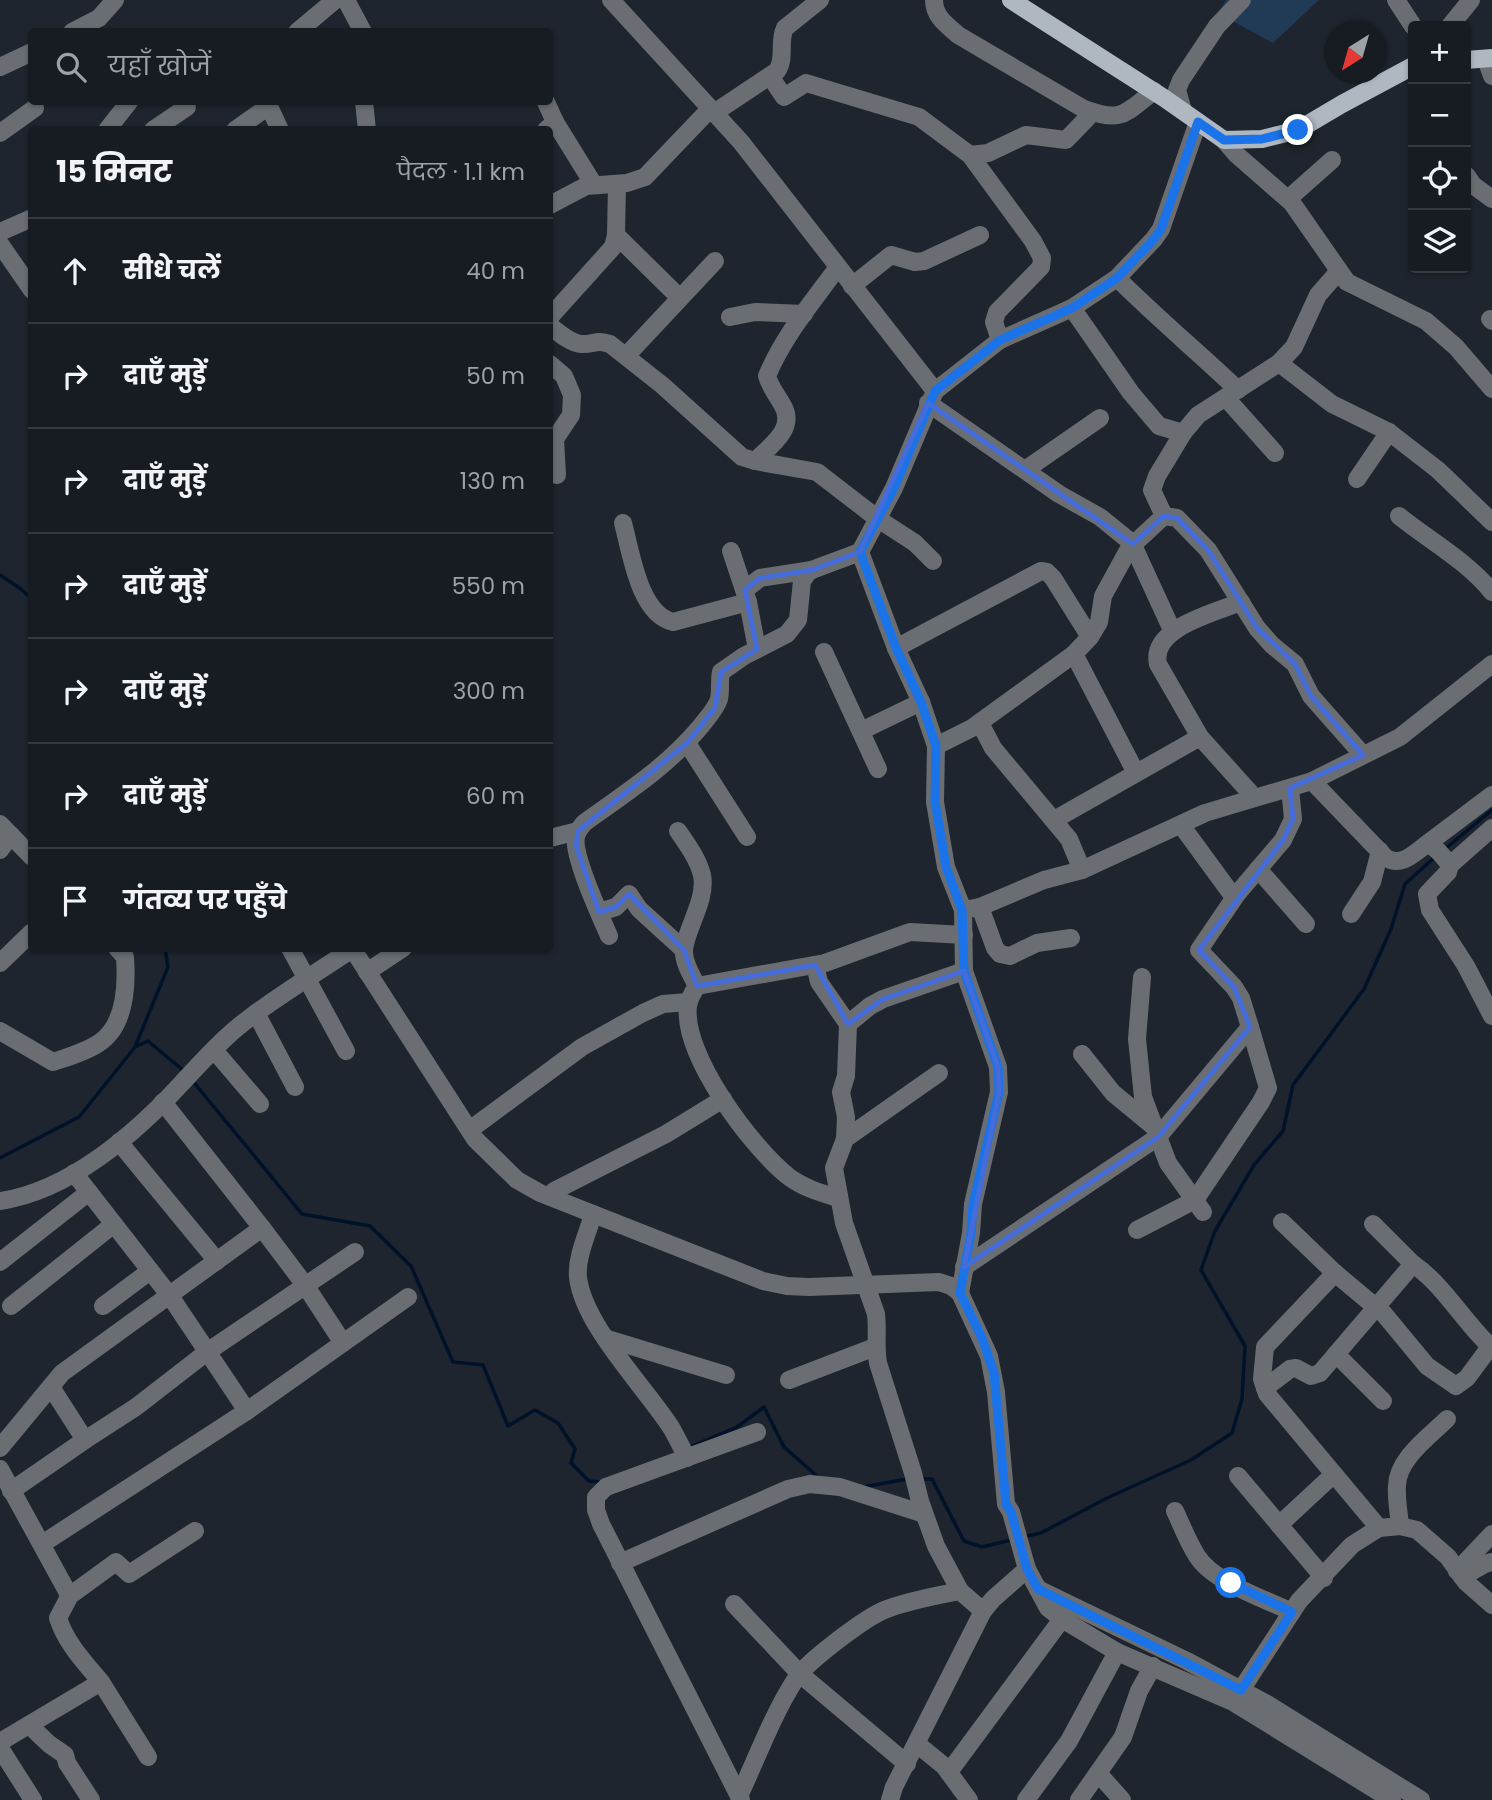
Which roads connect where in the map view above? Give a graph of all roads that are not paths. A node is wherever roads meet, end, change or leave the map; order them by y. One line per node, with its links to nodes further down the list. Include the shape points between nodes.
1 (115, 0): 13 (street, via 99,18)
2 (335, 0): 14 (street)
3 (346, 0): 15 (street)
4 (611, 0): 31 (street)
5 (934, 0): 33 (street, via 942,21 958,35)
6 (1011, 0): 23 (main road)
7 (1242, 0): 32 (street, via 1217,26 1181,80 1177,90)
8 (1396, 0): 11 (street)
9 (1471, 0): 12 (street)
10 (809, 4): 21 (street, via 785,28 780,65)
11 (1410, 21)
12 (1454, 21)
13 (80, 28)
14 (302, 28)
15 (361, 28)
16 (28, 54): 19 (street)
17 (1489, 58): 18 (main road); 22 (street)
18 (1471, 60)
19 (0, 67)
20 (1408, 69): 43 (main road, via 1298,130 1262,139)
21 (769, 76): 31 (street); 44 (street, via 784,97 806,83 919,117)
22 (1492, 76)
23 (1154, 91): 32 (main road); 33 (street, via 1116,118)
24 (127, 105): 35 (street)
25 (267, 105): 37 (street)
26 (268, 105): 38 (street)
27 (364, 105): 39 (street)
28 (546, 105): 40 (street)
29 (187, 107): 36 (street)
30 (35, 108): 42 (street)
31 (712, 111): 47 (street, via 645,177); 59 (street)
32 (1183, 111): 34 (main road)
33 (1093, 113): 44 (street, via 1066,140 1026,135 988,153)
34 (1198, 122): 43 (main road); 61 (street, via 1161,229)
35 (110, 126)
36 (159, 126)
37 (240, 126)
38 (278, 126)
39 (367, 126)
40 (550, 126)
41 (553, 130): 48 (street)
42 (0, 133)
43 (1224, 140): 50 (street)
44 (970, 155): 71 (street, via 1042,258 1041,267 997,312 994,322)
45 (1332, 160): 50 (street)
46 (1471, 182): 49 (street)
47 (617, 184): 48 (street); 54 (street)
48 (594, 185): 51 (street)
49 (1492, 199)
50 (1288, 200): 60 (street)
51 (553, 203)
52 (28, 220): 53 (street)
53 (0, 232)
54 (616, 235): 65 (street); 67 (street, via 613,247)
55 (980, 235): 63 (street, via 924,261 891,255)
56 (0, 244): 62 (street)
57 (0, 258): 64 (street)
58 (715, 261): 65 (street)
59 (838, 267): 63 (street); 68 (street)
60 (1339, 271): 73 (street, via 1318,295 1300,337); 75 (street, via 1347,282 1426,321)
61 (1117, 278): 66 (street); 76 (street, via 1192,345)
62 (28, 284)
63 (852, 286): 77 (street)
64 (28, 296)
65 (680, 298): 72 (street)
66 (1072, 308): 71 (street); 80 (street, via 1130,393 1159,426)
67 (553, 314)
68 (804, 314): 69 (street, via 755,312); 82 (street, via 766,376 784,408 785,429)
69 (730, 317)
70 (553, 328): 72 (street, via 574,342 583,345 599,340)
71 (1000, 340): 77 (street)
72 (626, 356): 82 (street, via 743,457)
73 (1279, 363): 76 (street); 79 (street, via 1332,404)
74 (553, 367): 84 (street, via 564,376 572,395 570,415 555,439)
75 (1492, 389)
76 (1232, 394): 80 (street, via 1198,415); 81 (street)
77 (932, 397): 83 (street); 88 (street)
78 (1100, 418): 83 (street)
79 (1389, 432): 85 (street); 89 (street, via 1438,470)
80 (1183, 433): 86 (street, via 1152,490)
81 (1275, 453)
82 (755, 461): 88 (street, via 817,472)
83 (1025, 470): 91 (street)
84 (557, 475)
85 (1357, 480)
86 (1164, 516): 91 (street); 98 (street, via 1177,518 1208,550)
87 (1399, 516): 96 (street, via 1455,557)
88 (878, 519): 93 (street); 94 (street)
89 (1492, 522)
90 (623, 523): 97 (street, via 644,596 665,620 673,622)
91 (1132, 543): 99 (street); 100 (street, via 1107,587 1099,622)
92 (731, 551): 97 (street)
93 (860, 552): 95 (street); 101 (street)
94 (933, 561)
95 (812, 570): 97 (street, via 760,578); 102 (street, via 802,580 798,620 787,634)
96 (1492, 592)
97 (746, 596): 102 (street)
98 (1241, 602): 99 (street); 112 (street, via 1257,628 1294,664 1311,696)
99 (1172, 631): 109 (street, via 1158,649 1158,664)
100 (1090, 637): 101 (street, via 1054,578 1041,571); 104 (street)
101 (896, 648): 106 (street)
102 (757, 649): 110 (street, via 721,672 715,708)
103 (824, 652): 108 (street)
104 (1074, 654): 107 (street); 114 (street)
105 (1492, 664): 112 (street, via 1400,737)
106 (921, 702): 108 (street); 111 (street)
107 (980, 723): 111 (street); 119 (street, via 993,748)
108 (861, 730): 113 (street)
109 (1200, 737): 114 (street); 118 (street)
110 (687, 743): 122 (street); 126 (street)
111 (936, 746): 134 (street, via 935,802 946,867)
112 (1363, 755): 115 (street)
113 (878, 769)
114 (1136, 773): 119 (street)
115 (1312, 781): 116 (street); 128 (street)
116 (1290, 788): 118 (street); 131 (street, via 1293,819 1283,840)
117 (1492, 795): 130 (street)
118 (1254, 797): 120 (street)
119 (1055, 820): 132 (street)
120 (1181, 825): 132 (street); 133 (street, via 1230,892)
121 (6, 830): 127 (street); 129 (street)
122 (578, 831): 125 (street); 135 (street, via 576,846)
123 (678, 831): 142 (street, via 702,876 698,908)
124 (1490, 833): 130 (street)
125 (553, 837)
126 (747, 837)
127 (0, 850)
128 (1380, 851): 130 (street, via 1400,863); 136 (street, via 1372,882)
129 (28, 853)
130 (1440, 855): 157 (street, via 1448,872 1427,894 1427,901)
131 (1258, 869): 133 (street); 137 (street)
132 (1082, 870): 134 (street)
133 (1237, 894): 159 (street, via 1199,950 1234,987)
134 (971, 908): 140 (street); 141 (street, via 1000,954 1010,956 1037,943)
135 (599, 912): 139 (street); 142 (street, via 616,907 629,894)
136 (1351, 914)
137 (1306, 924)
138 (28, 936): 149 (street)
139 (608, 936)
140 (964, 936): 150 (street, via 910,932); 152 (street)
141 (1071, 938)
142 (684, 950): 155 (street)
143 (121, 952): 160 (street, via 125,957 124,1003 110,1034 98,1045 53,1062)
144 (292, 952): 154 (street)
145 (348, 952): 154 (street)
146 (355, 952): 151 (street)
147 (363, 952): 151 (street)
148 (397, 952): 151 (street)
149 (0, 963)
150 (815, 965): 155 (street); 158 (street, via 819,982)
151 (370, 970): 169 (street); 179 (street, via 475,1139 517,1180)
152 (964, 971): 158 (street, via 883,999); 192 (street, via 998,1067 999,1092 973,1204)
153 (1142, 978): 170 (street, via 1137,1039 1143,1097)
154 (307, 981): 156 (street); 162 (street)
155 (692, 994): 166 (street, via 688,1017 694,1040); 169 (street, via 643,1013 582,1047)
156 (257, 1013): 161 (street); 165 (street)
157 (1492, 1016)
158 (848, 1024): 171 (street, via 841,1092)
159 (1250, 1027): 170 (street); 178 (street, via 1268,1088)
160 (0, 1031)
161 (214, 1050): 167 (street); 168 (street)
162 (346, 1051)
163 (1083, 1054): 170 (street, via 1113,1093)
164 (939, 1073): 171 (street)
165 (295, 1087)
166 (723, 1099): 174 (street); 176 (street, via 761,1153 803,1187)
167 (163, 1102): 172 (street); 183 (street)
168 (260, 1104)
169 (475, 1126): 174 (street, via 521,1174)
170 (1156, 1132): 178 (street, via 1168,1163); 192 (street)
171 (845, 1139): 176 (street, via 834,1168)
172 (119, 1142): 173 (street); 186 (street)
173 (75, 1173): 175 (street); 177 (street)
174 (554, 1191): 191 (street, via 765,1273 788,1279)
175 (89, 1192): 181 (street); 187 (street)
176 (838, 1198): 191 (street)
177 (0, 1201)
178 (1199, 1206): 184 (street)
179 (593, 1214): 191 (street, via 763,1281 787,1286); 199 (street, via 578,1275 589,1309)
180 (1283, 1222): 190 (street)
181 (114, 1224): 189 (street); 196 (street)
182 (1373, 1224): 188 (street)
183 (262, 1228): 186 (street); 193 (street)
184 (1137, 1230)
185 (355, 1252): 193 (street)
186 (217, 1261): 194 (street)
187 (0, 1262)
188 (1413, 1264): 198 (street); 201 (street)
189 (150, 1271): 194 (street); 197 (street)
190 (1335, 1273): 198 (street); 208 (street, via 1265,1346)
191 (863, 1279): 192 (street, via 951,1286); 202 (street, via 876,1314)
192 (962, 1281): 228 (street, via 994,1373 1006,1504)
193 (305, 1285): 200 (street); 203 (street)
194 (170, 1296): 203 (street); 207 (street, via 62,1373)
195 (408, 1297): 200 (street)
196 (11, 1306)
197 (103, 1306)
198 (1375, 1307): 201 (street, via 1427,1366 1455,1386); 204 (street)
199 (608, 1339): 205 (street); 215 (street)
200 (343, 1343): 210 (street)
201 (1491, 1345)
202 (875, 1348): 206 (street); 220 (street)
203 (207, 1352): 210 (street); 213 (street)
204 (1336, 1354): 208 (street, via 1315,1376 1290,1369); 209 (street)
205 (726, 1375)
206 (789, 1380)
207 (51, 1387): 213 (street); 214 (street)
208 (1265, 1388): 217 (street)
209 (1383, 1401)
210 (247, 1411): 227 (street)
211 (1447, 1419): 223 (street, via 1401,1470 1396,1484)
212 (757, 1432): 215 (street)
213 (85, 1440): 219 (street)
214 (0, 1448)
215 (687, 1458): 230 (street, via 606,1488 596,1497 601,1524)
216 (0, 1469): 219 (street)
217 (1334, 1474): 222 (street); 224 (street)
218 (1238, 1476): 222 (street)
219 (11, 1491): 227 (street)
220 (922, 1507): 230 (street, via 810,1484 788,1489); 234 (street)
221 (1175, 1511): 239 (street, via 1198,1558 1210,1570)
222 (1279, 1525): 232 (street)
223 (1400, 1526): 224 (street); 231 (street, via 1417,1530)
224 (1379, 1528): 232 (street, via 1352,1545)
225 (195, 1531): 235 (street, via 129,1574 116,1562)
226 (1492, 1534): 231 (street)
227 (42, 1544): 235 (street)
228 (1025, 1560): 233 (street); 238 (street)
229 (1492, 1562): 231 (street)
230 (620, 1563): 255 (street)
231 (1460, 1574): 237 (street)
232 (1324, 1578): 239 (street)
233 (1038, 1589): 240 (street, via 1048,1608); 245 (street)
234 (960, 1591): 238 (street); 243 (street, via 883,1610 812,1660)
235 (68, 1597): 244 (street, via 58,1618 61,1628)
236 (734, 1604): 243 (street)
237 (1492, 1605)
238 (983, 1611): 248 (street)
239 (1292, 1612): 245 (street)
240 (1062, 1619): 241 (street); 252 (street)
241 (1117, 1652): 242 (street); 254 (street)
242 (1153, 1665): 253 (street, via 1123,1737); 262 (street, via 1233,1702)
243 (800, 1674): 251 (street); 255 (street, via 780,1707)
244 (101, 1682): 246 (street); 250 (street)
245 (1241, 1690): 263 (street)
246 (29, 1724): 247 (street); 257 (street, via 65,1755)
247 (0, 1742)
248 (917, 1744): 251 (street); 252 (street)
249 (0, 1748): 256 (street)
250 (148, 1757)
251 (907, 1764): 258 (street)
252 (949, 1772): 259 (street)
253 (1098, 1773): 260 (street); 261 (street)
254 (1034, 1797)
255 (740, 1798)
256 (33, 1800)
257 (91, 1800)
258 (890, 1800)
259 (969, 1800)
260 (1079, 1800)
261 (1122, 1800)
262 (1392, 1800)
263 (1421, 1800)

